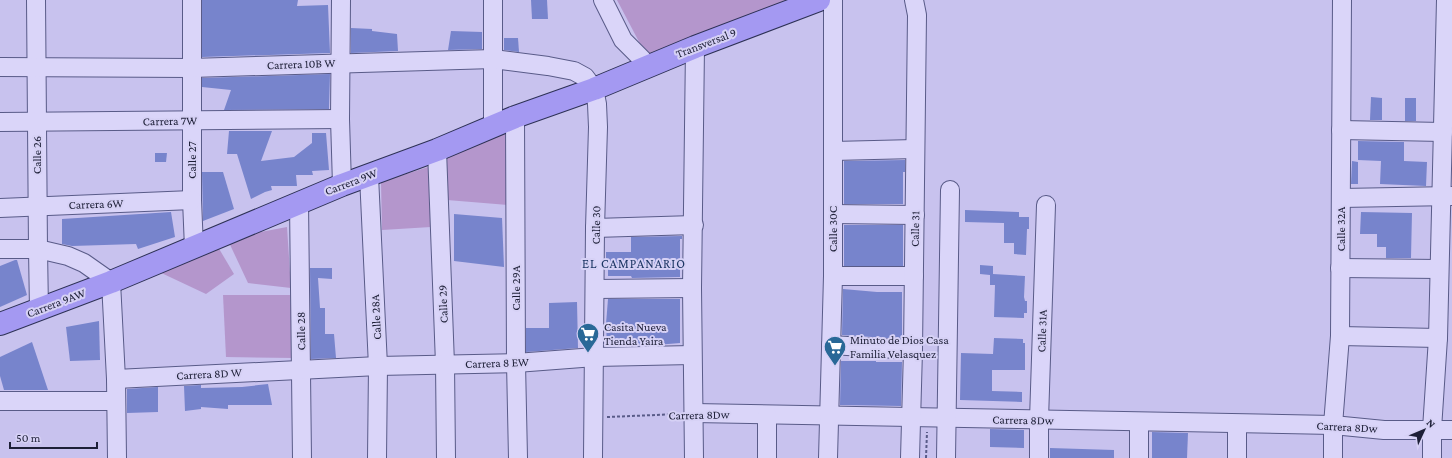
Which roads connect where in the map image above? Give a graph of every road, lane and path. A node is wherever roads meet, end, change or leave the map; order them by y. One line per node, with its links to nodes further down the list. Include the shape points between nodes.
1 (36, 0): 16 (street, Calle 26)
2 (192, 0): 17 (street, Calle 27)
3 (341, 0): 13 (street)
4 (493, 0): 12 (street)
5 (602, 0): 14 (street, via 622,40)
6 (819, 0): 11 (main road, Transversal 9)
7 (833, 0): 29 (street, Calle 30C)
8 (914, 0): 27 (street, Calle 31, via 917,14)
9 (1342, 0): 25 (street, Calle 32A)
10 (1446, 0): 26 (street)
11 (695, 47): 14 (main road, Transversal 9); 42 (street)
12 (493, 59): 13 (street, Carrera 10B W); 18 (street, Carrera 10B W, via 574,71 585,77); 24 (street)
13 (342, 63): 17 (street, Carrera 10B W); 20 (street)
14 (649, 66): 18 (main road, Transversal 9)
15 (0, 67): 16 (street, Carrera 10B W)
16 (36, 67): 17 (street, Carrera 10B W); 23 (street, Calle 26)
17 (191, 68): 21 (street, Calle 27)
18 (594, 89): 19 (main road, Carrera 9W); 43 (street, Calle 30, via 598,127)
19 (515, 117): 24 (main road, Carrera 9W); 62 (street, Calle 29A)
20 (340, 119): 21 (street, Carrera 7W); 31 (street)
21 (192, 120): 23 (street, Carrera 7W); 35 (street, Calle 27)
22 (0, 122): 23 (street, Carrera 7W)
23 (38, 122): 38 (street, Calle 26)
24 (493, 128): 28 (main road, Carrera 9W)
25 (1341, 130): 26 (street); 34 (street, Calle 32A)
26 (1443, 132): 33 (street)
27 (915, 149): 29 (street); 41 (street, Calle 31)
28 (437, 150): 30 (main road, Carrera 9W); 63 (street, Calle 29)
29 (832, 151): 40 (street, Calle 30C)
30 (370, 176): 31 (main road, Carrera 9W); 64 (street, Calle 28A)
31 (342, 185): 36 (main road, Carrera 9W)
32 (950, 190): 74 (street)
33 (1447, 196): 34 (street); 48 (street)
34 (1341, 198): 47 (street, Calle 32A)
35 (192, 200): 38 (street, Carrera 6W); 44 (street, Calle 27)
36 (299, 203): 44 (main road, Carrera 9W); 65 (street, Calle 28)
37 (1046, 205): 75 (street, Calle 31A)
38 (38, 207): 39 (street, Carrera 6W); 46 (street, Calle 26)
39 (0, 208)
40 (833, 214): 41 (street); 49 (street, Calle 30C)
41 (915, 215): 50 (street, Calle 31)
42 (694, 225): 43 (street); 52 (street)
43 (595, 228): 53 (street, Calle 30)
44 (194, 248): 51 (main road, Carrera 9W)
45 (0, 249): 46 (street)
46 (38, 249): 51 (street, via 84,262); 54 (street, Calle 26)
47 (1340, 268): 48 (street); 56 (street, Calle 32A)
48 (1439, 270): 57 (street)
49 (833, 276): 50 (street); 58 (street, Calle 30C)
50 (914, 276): 59 (street, Calle 31)
51 (111, 282): 54 (main road, Carrera 9AW); 66 (street)
52 (692, 288): 53 (street); 60 (street)
53 (596, 289): 61 (street, Calle 30)
54 (40, 310): 55 (main road, Carrera 9AW)
55 (0, 324)
56 (1340, 336): 57 (street); 78 (street, Calle 32A)
57 (1438, 338): 79 (street)
58 (831, 345): 59 (street); 71 (street, Calle 30C)
59 (913, 350): 73 (street, Calle 31)
60 (692, 355): 61 (street, Carrera 8 EW); 69 (street)
61 (595, 357): 62 (street, Carrera 8 EW); 72 (street, Calle 30)
62 (516, 363): 63 (street, Carrera 8 EW); 85 (street, Calle 29A)
63 (445, 364): 64 (street, Carrera 8 EW); 84 (street, Calle 29)
64 (378, 366): 65 (street, Carrera 8 EW); 83 (street, Calle 28A)
65 (302, 369): 66 (street, Carrera 8D W); 82 (street, Calle 28)
66 (116, 379): 68 (street)
67 (0, 401): 68 (street)
68 (116, 401): 81 (street)
69 (694, 413): 70 (street, Carrera 8Dw); 72 (path, Carrera 8Dw); 87 (street)
70 (767, 415): 71 (street, Carrera 8Dw); 88 (street)
71 (829, 416): 73 (street, Carrera 8Dw); 89 (street, Calle 30C)
72 (594, 418): 86 (street, Calle 30)
73 (910, 418): 74 (street, Carrera 8Dw); 90 (street, Calle 31)
74 (947, 418): 75 (street, Carrera 8Dw); 91 (street)
75 (1039, 420): 76 (street, Carrera 8Dw); 92 (street, Calle 31A)
76 (1140, 422): 77 (street, Carrera 8Dw); 93 (street)
77 (1238, 424): 78 (street, Carrera 8Dw); 94 (street)
78 (1333, 426): 79 (street, Carrera 8Dw, via 1384,430); 95 (street, Calle 32A)
79 (1432, 429): 80 (street, Carrera 8Dw); 96 (street)
80 (1452, 430)
81 (117, 458)
82 (302, 458)
83 (377, 458)
84 (446, 458)
85 (518, 458)
86 (593, 458)
87 (694, 458)
88 (767, 458)
89 (828, 458)
90 (910, 458)
91 (946, 458)
92 (1039, 458)
93 (1139, 458)
94 (1237, 458)
95 (1333, 458)
96 (1432, 458)

